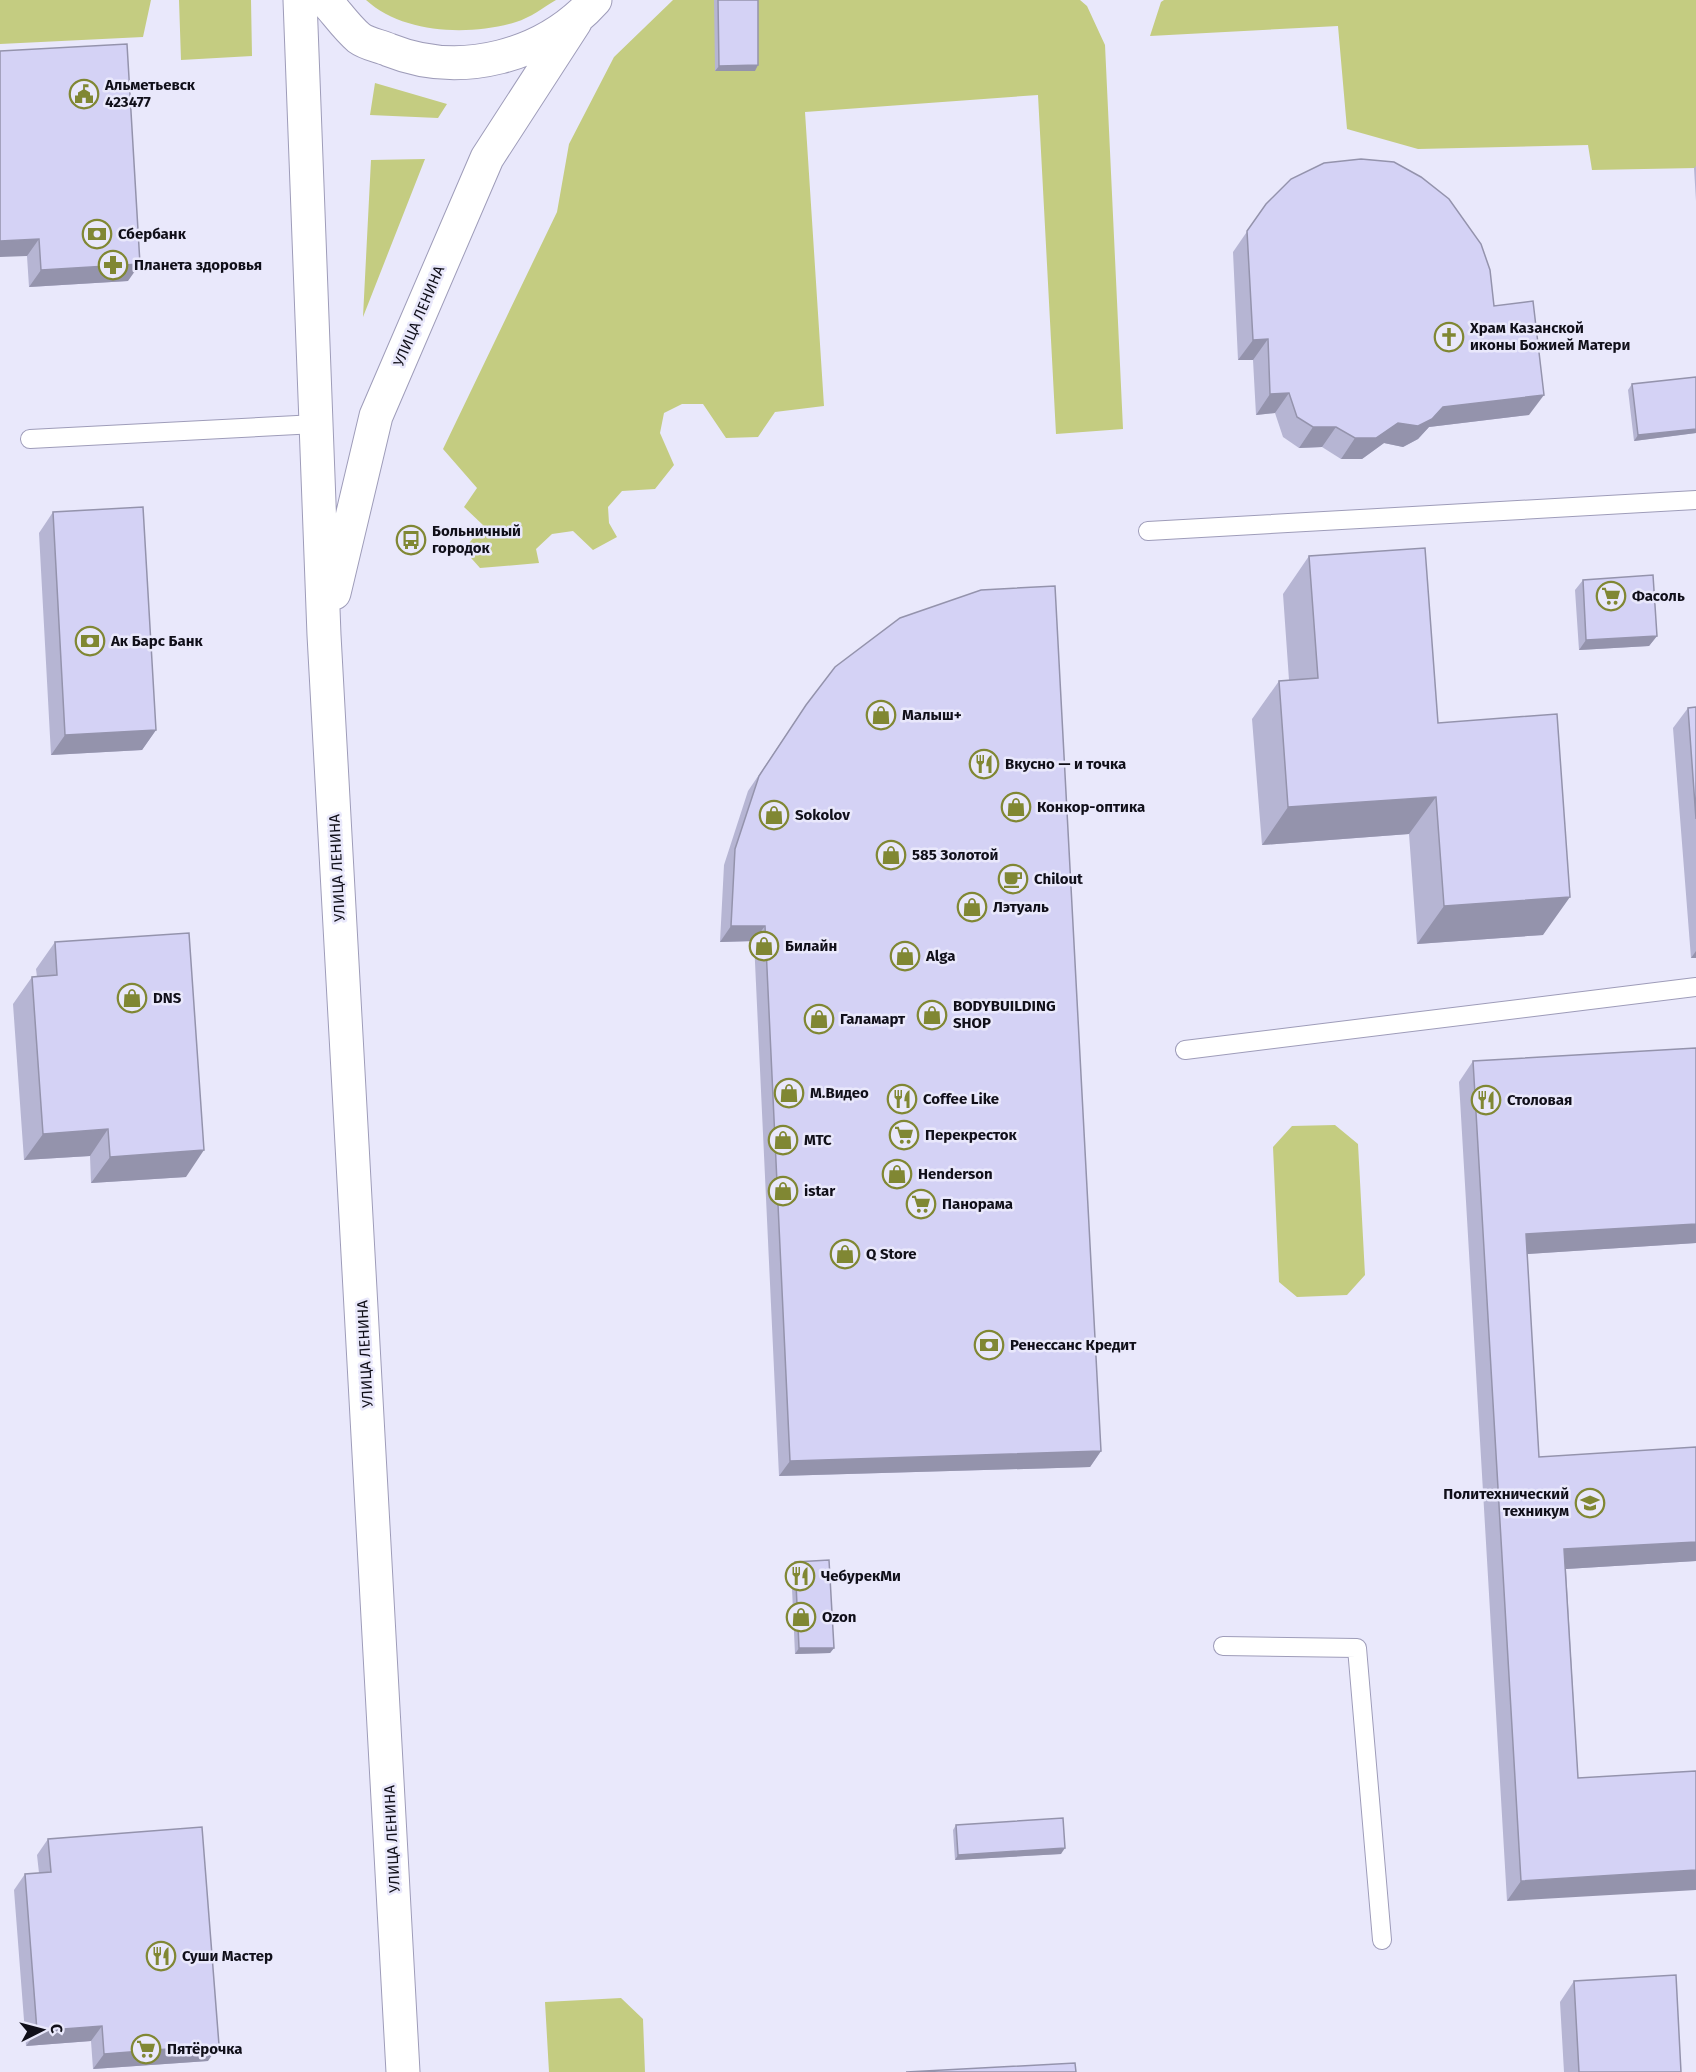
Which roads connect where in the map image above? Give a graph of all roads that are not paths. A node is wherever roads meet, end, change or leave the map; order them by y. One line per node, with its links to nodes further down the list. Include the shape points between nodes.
1 (300, 0): 4 (main road, УЛИЦА ЛЕНИНА)
2 (326, 0): 3 (main road, via 360,38 406,57 462,64 528,50)
3 (585, 11): 8 (main road, УЛИЦА ЛЕНИНА, via 487,158 376,417)
4 (316, 424): 5 (lane); 8 (main road, УЛИЦА ЛЕНИНА)
5 (30, 439)
6 (1696, 500): 7 (lane)
7 (1148, 531)
8 (324, 635): 13 (main road, УЛИЦА ЛЕНИНА)
9 (1696, 987): 10 (lane)
10 (1185, 1050)
11 (1223, 1646): 12 (lane, via 1357,1648)
12 (1382, 1940)
13 (403, 2072)

